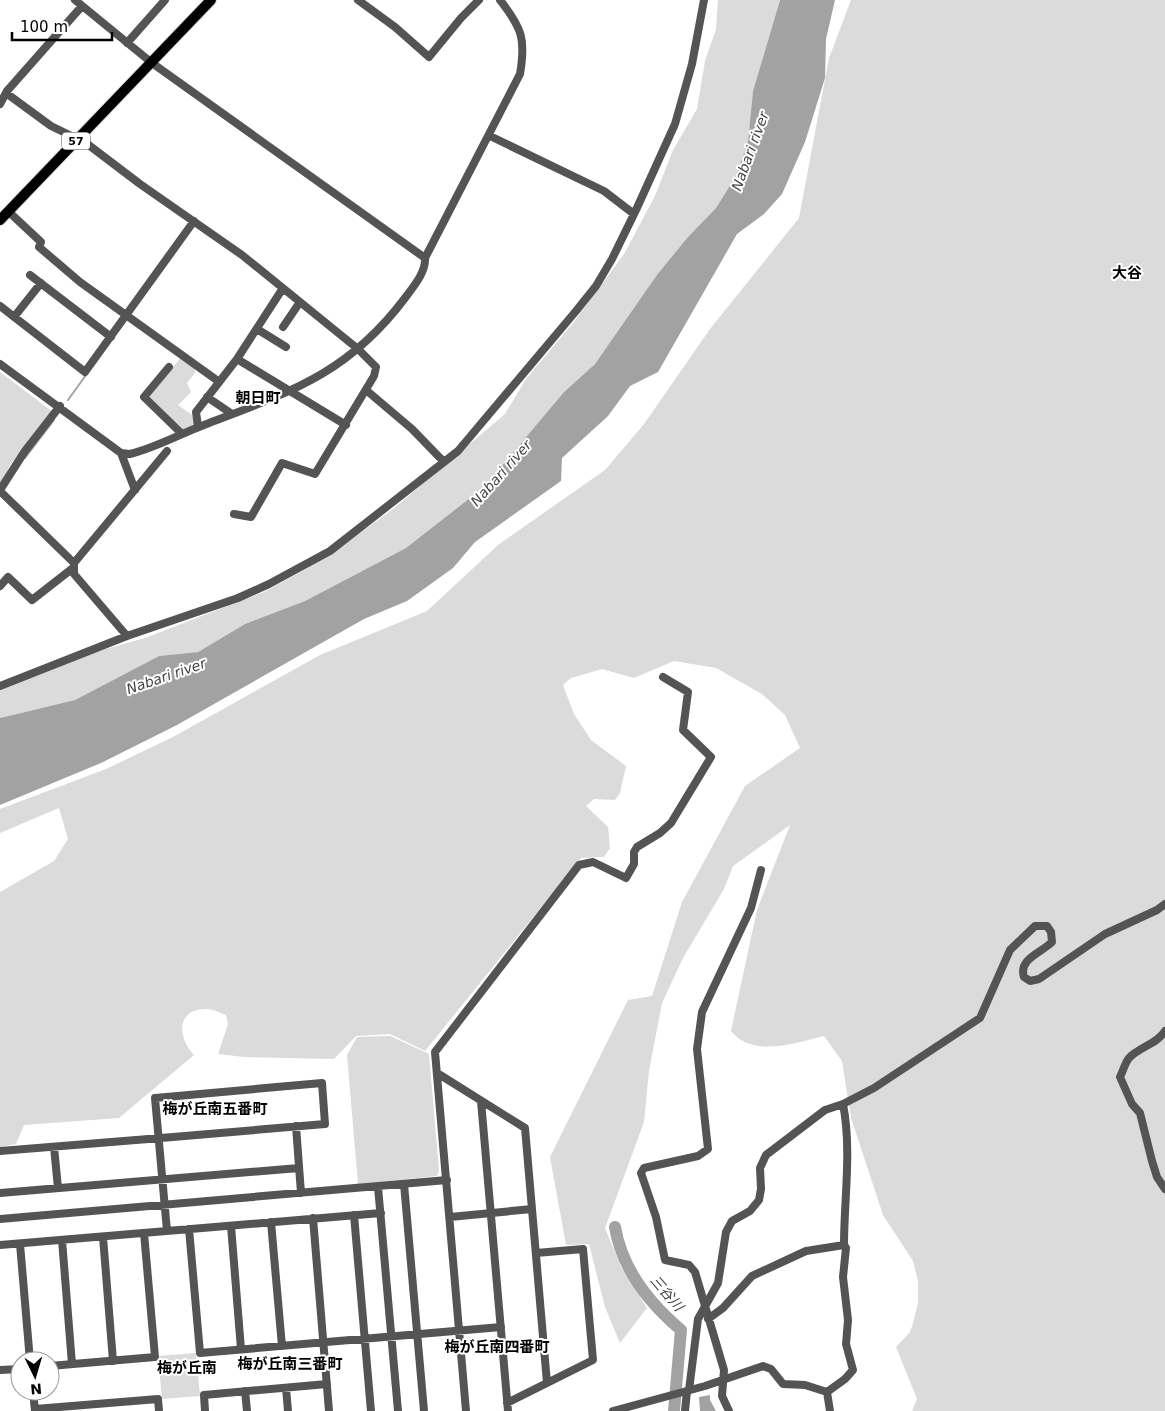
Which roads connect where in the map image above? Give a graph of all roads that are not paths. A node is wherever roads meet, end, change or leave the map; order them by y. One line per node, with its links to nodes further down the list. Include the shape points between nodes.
1 (165, 0): 8 (street)
2 (211, 0): 9 (main road, 57)
3 (358, 0): 4 (street, via 429,57)
4 (478, 0)
5 (500, 0): 13 (street, via 514,17 524,41 523,58 520,74)
6 (704, 0): 16 (street, via 694,56 674,124)
7 (78, 2): 8 (street); 11 (street)
8 (127, 43): 9 (street)
9 (152, 63): 14 (main road, 57); 18 (street)
10 (0, 84): 11 (street)
11 (7, 92): 12 (street); 14 (street, via 52,126)
12 (0, 104)
13 (490, 136): 16 (street, via 604,191); 18 (street)
14 (78, 139): 15 (main road, 57); 17 (street)
15 (4, 213): 24 (street, via 41,242 39,247 47,255)
16 (634, 214): 45 (street, via 596,286 472,437)
17 (194, 221): 21 (street); 24 (street)
18 (425, 258): 30 (street, via 425,265 409,293)
19 (30, 275): 20 (street)
20 (41, 283): 25 (street); 28 (street)
21 (283, 288): 22 (street); 27 (street)
22 (300, 302): 26 (street); 30 (street)
23 (0, 306): 25 (street)
24 (127, 315): 28 (street); 34 (street)
25 (14, 316): 28 (street, via 85,372)
26 (283, 327)
27 (256, 329): 29 (street); 31 (street)
28 (111, 337)
29 (286, 347)
30 (358, 349): 35 (street, via 376,368); 36 (street, via 327,372)
31 (237, 359): 34 (street); 36 (street)
32 (0, 364): 38 (street)
33 (169, 367): 42 (street, via 144,397)
34 (218, 381): 37 (street)
35 (366, 390): 40 (street); 45 (street, via 412,429)
36 (291, 392): 39 (street); 40 (street)
37 (207, 397): 39 (street); 41 (street, via 196,412)
38 (60, 406): 44 (street); 46 (street)
39 (232, 414): 41 (street)
40 (346, 424): 48 (street, via 315,474 282,463 251,517)
41 (198, 427): 42 (street)
42 (182, 434): 44 (street, via 138,452)
43 (167, 451): 47 (street)
44 (121, 452): 47 (street)
45 (444, 462): 51 (street, via 321,556 251,593)
46 (1, 489): 49 (street)
47 (135, 490): 49 (street)
48 (234, 514)
49 (73, 565): 50 (street, via 35,603 8,577); 51 (street, via 79,581)
50 (0, 586)
51 (127, 636): 53 (street)
52 (663, 677): 57 (street, via 688,692 684,730 711,758 671,823 660,834 637,847 634,864 626,878 592,862 579,864 435,1052)
53 (0, 686)
54 (761, 870): 92 (street, via 751,908 702,1012 697,1049 708,1149 698,1156 644,1168 641,1173 656,1217 665,1260 689,1265 696,1272)
55 (1165, 904): 59 (street, via 1105,934 1039,979 1030,981 1024,977 1024,964 1052,942 1051,932 1046,926 1035,926 1010,950 980,1018 874,1088)
56 (1165, 1031): 70 (street, via 1128,1059 1120,1077 1132,1104 1140,1113 1157,1177)
57 (437, 1073): 58 (street); 66 (street)
58 (481, 1101): 74 (street, via 526,1128); 76 (street)
59 (843, 1104): 90 (street, via 848,1129); 92 (street, via 825,1110 766,1155 760,1168 759,1200 728,1227 718,1283)
60 (296, 1126): 61 (street); 61 (street, via 325,1124 322,1083 155,1098); 64 (street)
61 (159, 1138): 62 (street); 65 (street)
62 (54, 1147): 63 (street); 69 (street)
63 (0, 1151)
64 (299, 1168): 65 (street); 72 (street)
65 (162, 1179): 69 (street); 73 (street)
66 (447, 1180): 67 (street); 78 (street)
67 (404, 1184): 68 (street); 96 (street)
68 (378, 1187): 72 (street); 75 (street)
69 (58, 1188): 71 (street)
70 (1165, 1189)
71 (0, 1193)
72 (302, 1193): 73 (street)
73 (164, 1205): 80 (street); 84 (street)
74 (532, 1209): 76 (street); 91 (street)
75 (380, 1213): 77 (street); 97 (street)
76 (491, 1213): 78 (street); 94 (street)
77 (354, 1215): 79 (street); 98 (street)
78 (450, 1217): 95 (street)
79 (313, 1218): 81 (street); 99 (street)
80 (0, 1219)
81 (271, 1222): 82 (street); 100 (street)
82 (231, 1226): 83 (street); 101 (street)
83 (189, 1229): 84 (street); 101 (street, via 200,1353)
84 (167, 1231): 85 (street)
85 (144, 1233): 86 (street); 103 (street, via 155,1357)
86 (103, 1237): 87 (street); 103 (street)
87 (62, 1240): 88 (street); 104 (street)
88 (20, 1244): 89 (street); 102 (street)
89 (0, 1245)
90 (844, 1245): 93 (street, via 806,1251 752,1276 723,1308); 112 (street, via 846,1344 853,1370)
91 (536, 1253): 107 (street); 107 (street, via 583,1249 593,1360)
92 (704, 1308): 93 (street); 111 (street, via 698,1319)
93 (708, 1319): 106 (street)
94 (501, 1326): 95 (street); 114 (street)
95 (459, 1330): 96 (street); 125 (street)
96 (418, 1334): 97 (street); 124 (street)
97 (391, 1336): 98 (street); 123 (street)
98 (365, 1338): 99 (street); 122 (street)
99 (324, 1342): 100 (street); 108 (street)
100 (282, 1346): 101 (street)
101 (241, 1350)
102 (29, 1351)
103 (113, 1361): 104 (street)
104 (72, 1364): 105 (street)
105 (60, 1365)
106 (724, 1379): 111 (street); 112 (street, via 763,1366 771,1369 783,1384 805,1385); 128 (street, via 722,1396)
107 (547, 1383): 114 (street)
108 (327, 1384): 109 (street); 121 (street)
109 (286, 1388): 110 (street); 120 (street)
110 (245, 1391): 118 (street, via 204,1395); 119 (street)
111 (687, 1391): 126 (street); 127 (street)
112 (827, 1392): 129 (street)
113 (117, 1407): 115 (street); 117 (street, via 158,1399)
114 (508, 1407)
115 (76, 1408): 116 (street)
116 (35, 1410)
117 (160, 1411)
118 (205, 1411)
119 (246, 1411)
120 (288, 1411)
121 (329, 1411)
122 (371, 1411)
123 (398, 1411)
124 (424, 1411)
125 (466, 1411)
126 (614, 1411)
127 (685, 1411)
128 (729, 1411)
129 (830, 1411)

